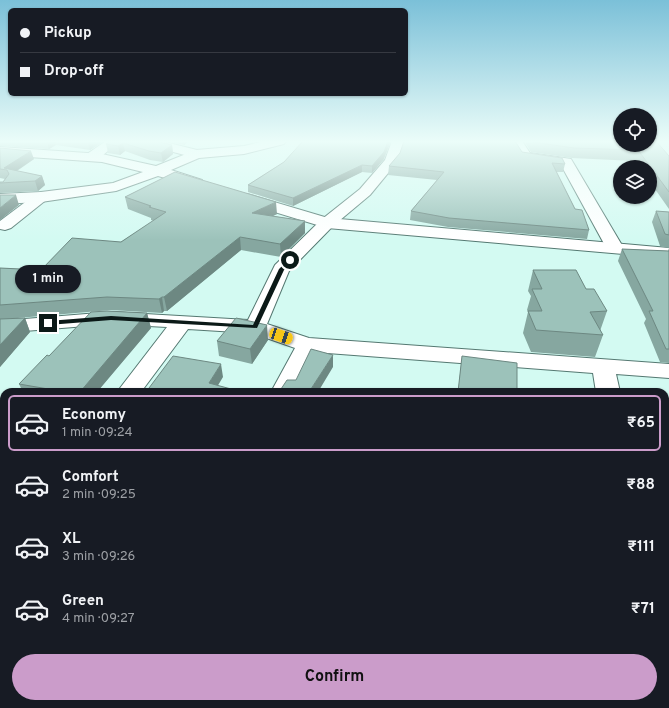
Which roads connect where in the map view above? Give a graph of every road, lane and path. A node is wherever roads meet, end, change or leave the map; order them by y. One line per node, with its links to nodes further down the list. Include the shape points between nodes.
1 (150, 174): 7 (street, via 116,187)
2 (168, 174): 5 (street)
3 (380, 174): 9 (street, via 365,192)
4 (573, 174): 11 (street)
5 (209, 187)
6 (231, 194): 9 (street)
7 (41, 197): 8 (street); 10 (street)
8 (0, 199)
9 (327, 223): 11 (street); 15 (street, via 281,269)
10 (5, 225)
11 (614, 247): 12 (street)
12 (669, 253)
13 (182, 322): 14 (street, via 111,318); 15 (street); 19 (street)
14 (0, 327)
15 (255, 327): 16 (street)
16 (307, 345): 17 (street); 20 (street)
17 (603, 366): 18 (street); 21 (street)
18 (669, 371)
19 (132, 388)
20 (286, 388)
21 (607, 388)

